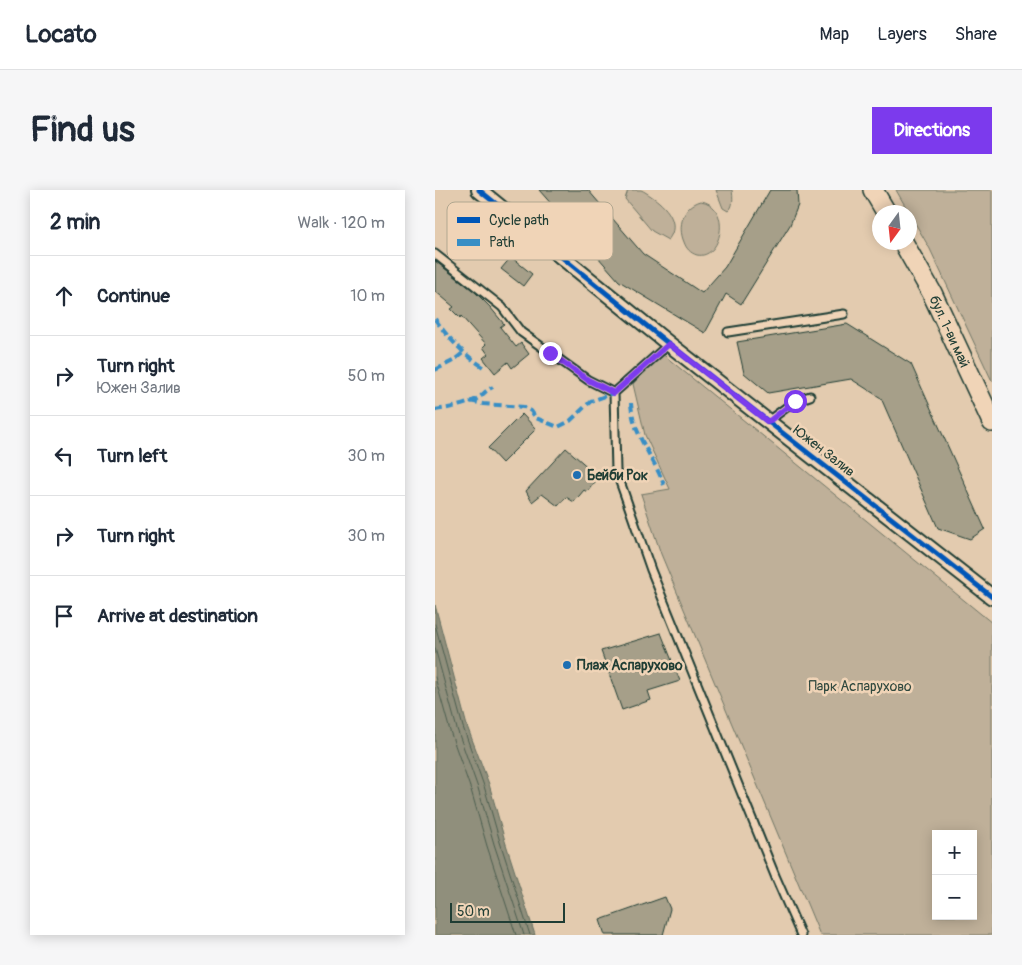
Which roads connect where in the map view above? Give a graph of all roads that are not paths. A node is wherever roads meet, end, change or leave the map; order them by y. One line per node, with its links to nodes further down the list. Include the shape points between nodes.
1 (479, 190): 3 (street, Южен Залив)
2 (873, 190): 4 (main road)
3 (494, 202)
4 (882, 205)
5 (908, 250): 14 (main road, бул. 1-ви май, via 932,293)
6 (435, 254): 11 (lane, via 502,306 521,332 588,380)
7 (565, 260): 10 (street, Южен Залив)
8 (844, 314): 9 (lane)
9 (728, 332)
10 (669, 344): 11 (lane); 13 (street, Южен Залив)
11 (614, 393): 16 (lane, via 617,471 623,490 655,579)
12 (810, 396): 13 (lane, via 795,401)
13 (768, 422): 15 (street, Южен Залив)
14 (992, 422)
15 (992, 597)
16 (801, 935)

